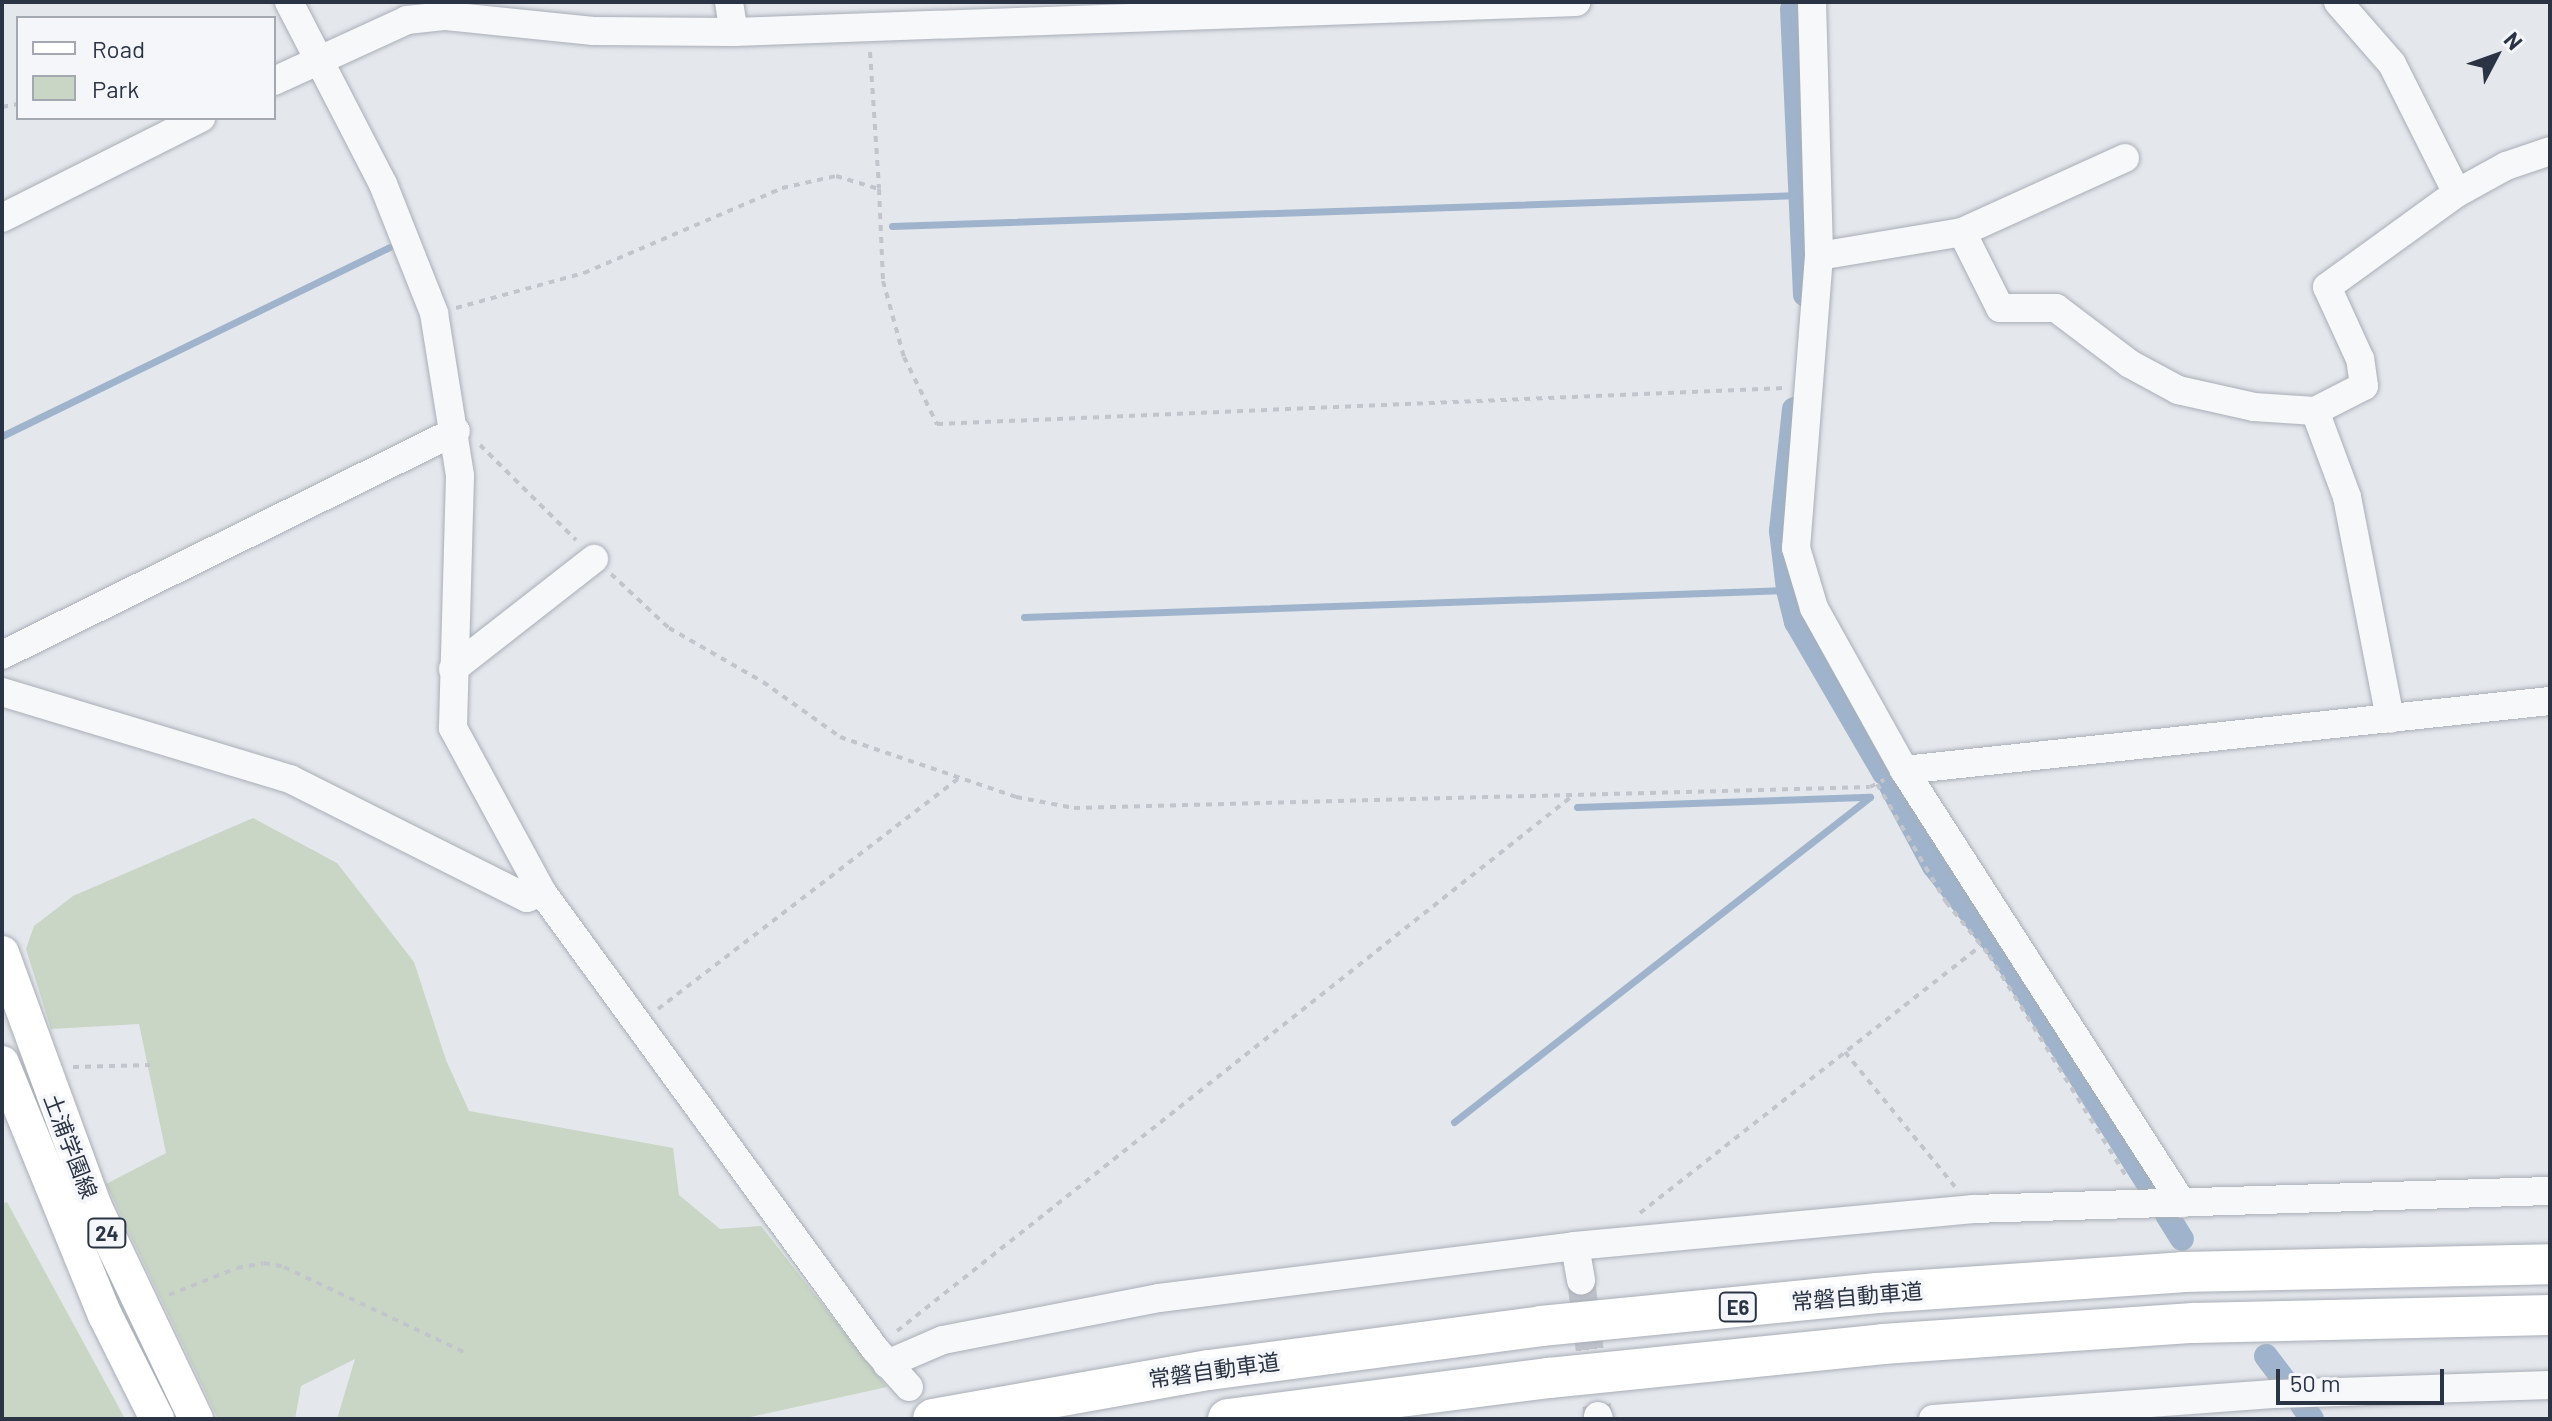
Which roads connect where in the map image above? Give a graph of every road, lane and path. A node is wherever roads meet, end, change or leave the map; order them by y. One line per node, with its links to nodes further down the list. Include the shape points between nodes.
1 (289, 2): 8 (street)
2 (729, 2): 7 (street)
3 (1576, 2): 6 (street)
4 (1812, 2): 17 (street)
5 (2338, 2): 14 (street, via 2392,64)
6 (868, 29): 7 (street); 13 (path)
7 (734, 32): 8 (street, via 593,31 446,16 407,20)
8 (319, 58): 9 (street); 18 (street, via 383,184)
9 (276, 80)
10 (197, 120): 15 (street)
11 (2550, 151): 14 (street, via 2506,166)
12 (2125, 158): 16 (street)
13 (879, 189): 18 (path, via 836,176 782,188 584,273 518,295); 19 (path, via 883,281 904,357 937,424)
14 (2457, 193): 20 (street, via 2327,287 2360,359 2364,386)
15 (2, 218)
16 (1962, 232): 17 (street); 20 (street, via 2000,308 2056,308 2130,364 2178,390 2254,407)
17 (1819, 256): 19 (street)
18 (434, 313): 21 (street)
19 (1809, 387): 28 (street, via 1796,548 1814,608)
20 (2315, 411): 27 (street, via 2347,497)
21 (456, 431): 22 (path, via 477,442); 23 (street); 24 (street, via 460,476)
22 (594, 559): 24 (street); 29 (path, via 669,628 763,682 840,737)
23 (2, 655)
24 (453, 669): 32 (street, via 453,728)
25 (2, 692): 32 (street, via 290,779 527,898)
26 (2550, 701): 27 (street)
27 (2390, 719): 28 (street)
28 (1904, 770): 30 (path); 41 (street)
29 (958, 779): 31 (path, via 1074,808); 35 (path)
30 (1877, 784): 31 (path); 33 (path, via 1946,902)
31 (1572, 796): 51 (path)
32 (542, 892): 35 (street)
33 (1981, 946): 36 (path); 42 (path)
34 (2, 953): 37 (main road, 土浦学園線 / 24)
35 (638, 1025): 51 (street)
36 (1845, 1052): 43 (path); 44 (path)
37 (25, 1054): 39 (path); 48 (main road, 土浦学園線 / 24)
38 (2, 1063): 54 (main road, 土浦学園線 / 24, via 105,1315)
39 (150, 1065)
40 (2550, 1191): 41 (street)
41 (2182, 1203): 42 (street)
42 (2144, 1205): 43 (street)
43 (1973, 1209): 45 (street)
44 (1639, 1215)
45 (1575, 1246): 47 (street); 51 (street, via 1159,1298)
46 (2550, 1264): 56 (highway, 常磐自動車道 / E6, via 2182,1272 1877,1293 1541,1326 1209,1370)
47 (1581, 1280)
48 (140, 1306): 50 (path, via 237,1268 264,1263 284,1267); 55 (main road, 土浦学園線 / 24)
49 (2550, 1315): 57 (highway, via 2193,1323 1883,1344 1549,1378)
50 (464, 1352)
51 (881, 1356): 53 (street)
52 (2550, 1385): 58 (street, via 2276,1394)
53 (909, 1387)
54 (157, 1419)
55 (196, 1419)
56 (933, 1419)
57 (1228, 1419)
58 (1933, 1419)

